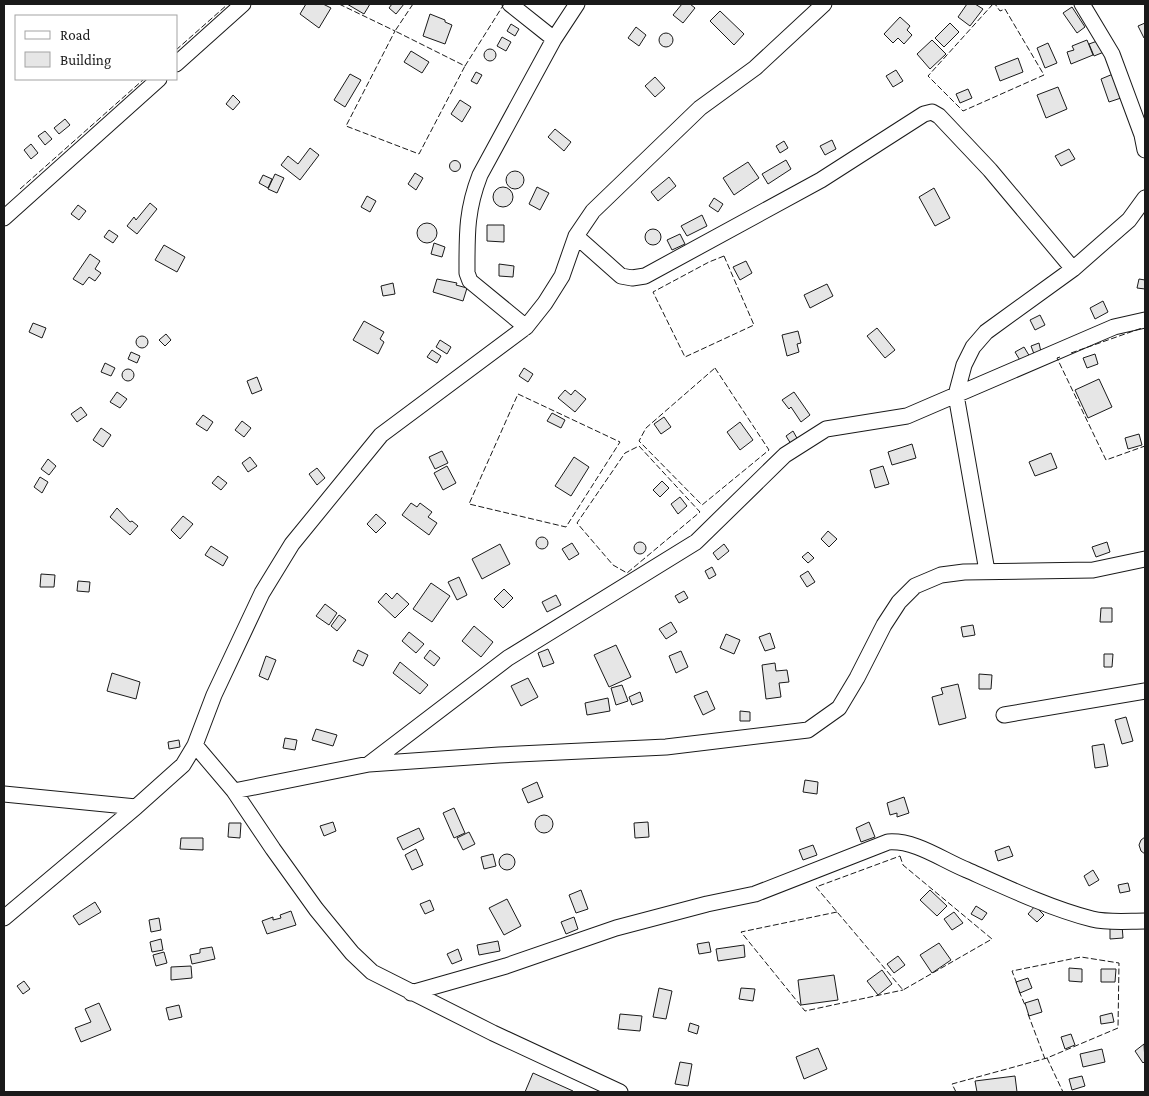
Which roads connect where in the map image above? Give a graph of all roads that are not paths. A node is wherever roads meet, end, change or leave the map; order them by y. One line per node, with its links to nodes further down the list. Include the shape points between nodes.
1 (243, 4): 7 (street)
2 (510, 4): 6 (street)
3 (577, 4): 6 (street)
4 (824, 4): 12 (street, via 756,68 700,108 593,211)
5 (1082, 4): 9 (street, via 1112,54)
6 (554, 39): 15 (street, via 480,175 472,194 467,222 467,273 470,281)
7 (178, 62)
8 (158, 80): 11 (street)
9 (1145, 150)
10 (1145, 198): 13 (street, via 1128,220)
11 (4, 218)
12 (576, 236): 13 (street, via 621,276 645,276 821,180 932,112 990,170); 15 (street, via 562,276)
13 (1073, 269): 16 (street, via 986,332 964,365)
14 (1145, 320): 16 (street, via 1114,327)
15 (526, 327): 21 (street, via 381,435 292,544 262,593 214,695)
16 (956, 395): 18 (street); 22 (street, via 907,416 826,429 785,455 696,542 508,658)
17 (1145, 559): 18 (street, via 1093,570)
18 (987, 571): 22 (street, via 941,575 915,586 884,625 839,708 808,730 666,747)
19 (1145, 692): 20 (street)
20 (1004, 715)
21 (195, 745): 23 (street); 25 (street, via 183,765)
22 (370, 764): 23 (street)
23 (234, 791): 28 (street, via 335,933 372,972)
24 (4, 794): 25 (street)
25 (136, 807): 26 (street)
26 (4, 918)
27 (1145, 920): 28 (street, via 1092,919 898,841 888,842 755,894 616,928 506,966)
28 (411, 992): 29 (street)
29 (620, 1092)

